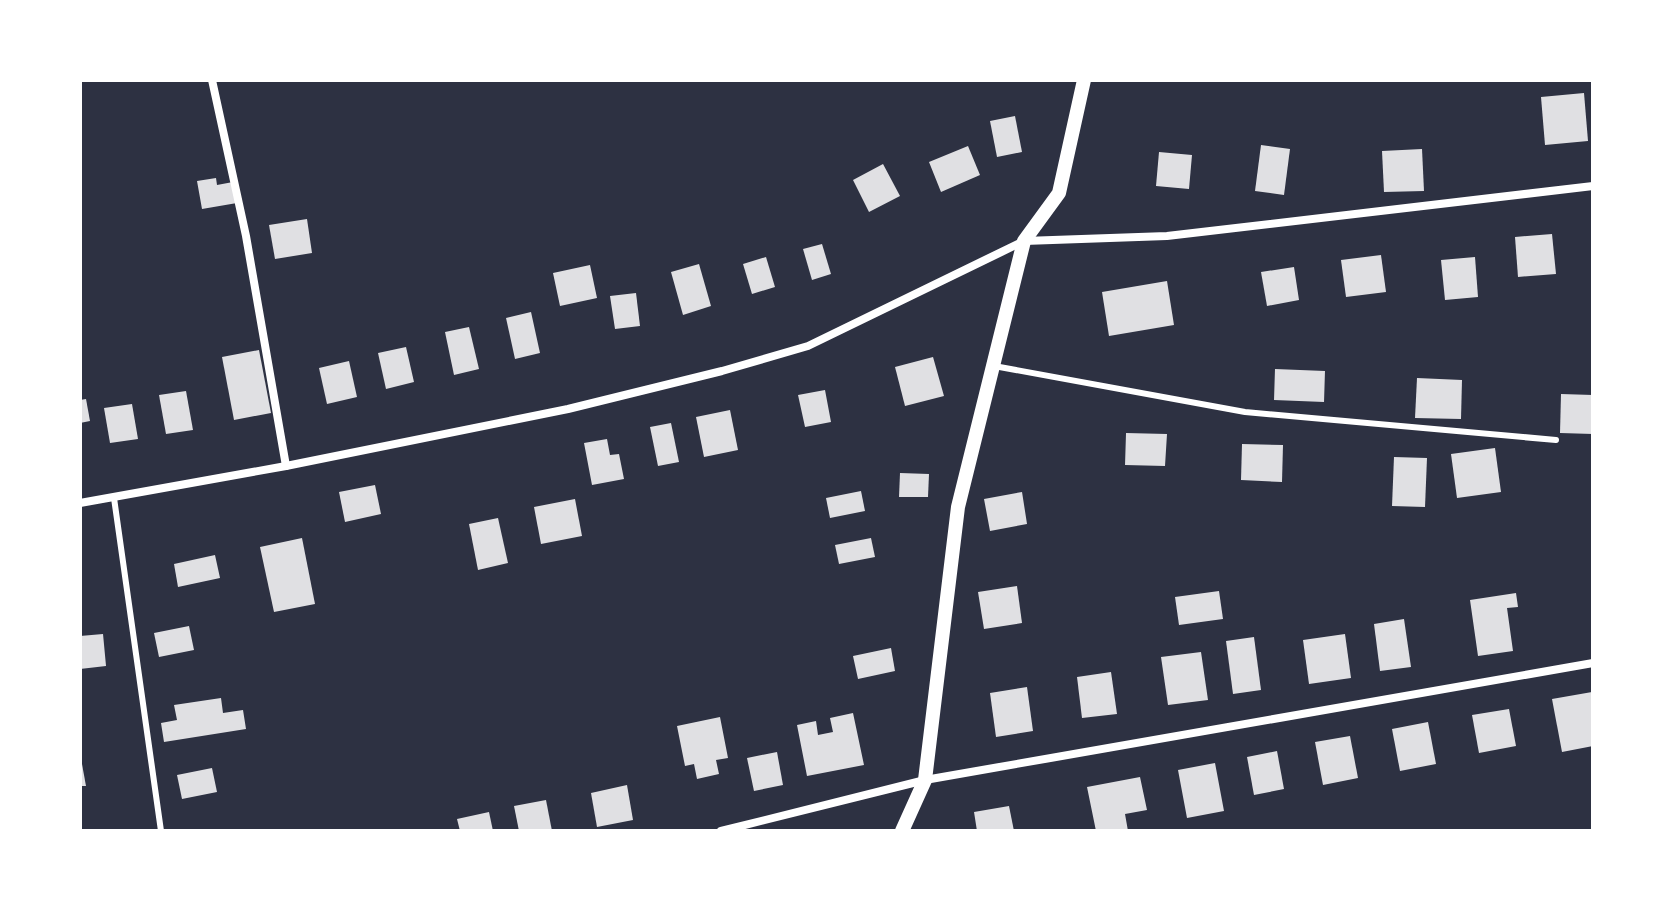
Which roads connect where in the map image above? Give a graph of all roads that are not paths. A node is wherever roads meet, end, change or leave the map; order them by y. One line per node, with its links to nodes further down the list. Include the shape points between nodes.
1 (212, 80): 7 (street, via 246,236)
2 (1084, 80): 4 (street, via 1059,193)
3 (1593, 186): 4 (street, via 1167,236)
4 (1024, 241): 5 (street); 7 (street, via 808,346 568,409)
5 (994, 366): 6 (lane, via 1245,412); 11 (street, via 958,507)
6 (1556, 440)
7 (286, 466): 8 (street)
8 (114, 498): 9 (street); 12 (lane)
9 (80, 503)
10 (1593, 663): 11 (street)
11 (925, 780): 13 (street); 14 (street)
12 (161, 831)
13 (721, 831)
14 (902, 831)

